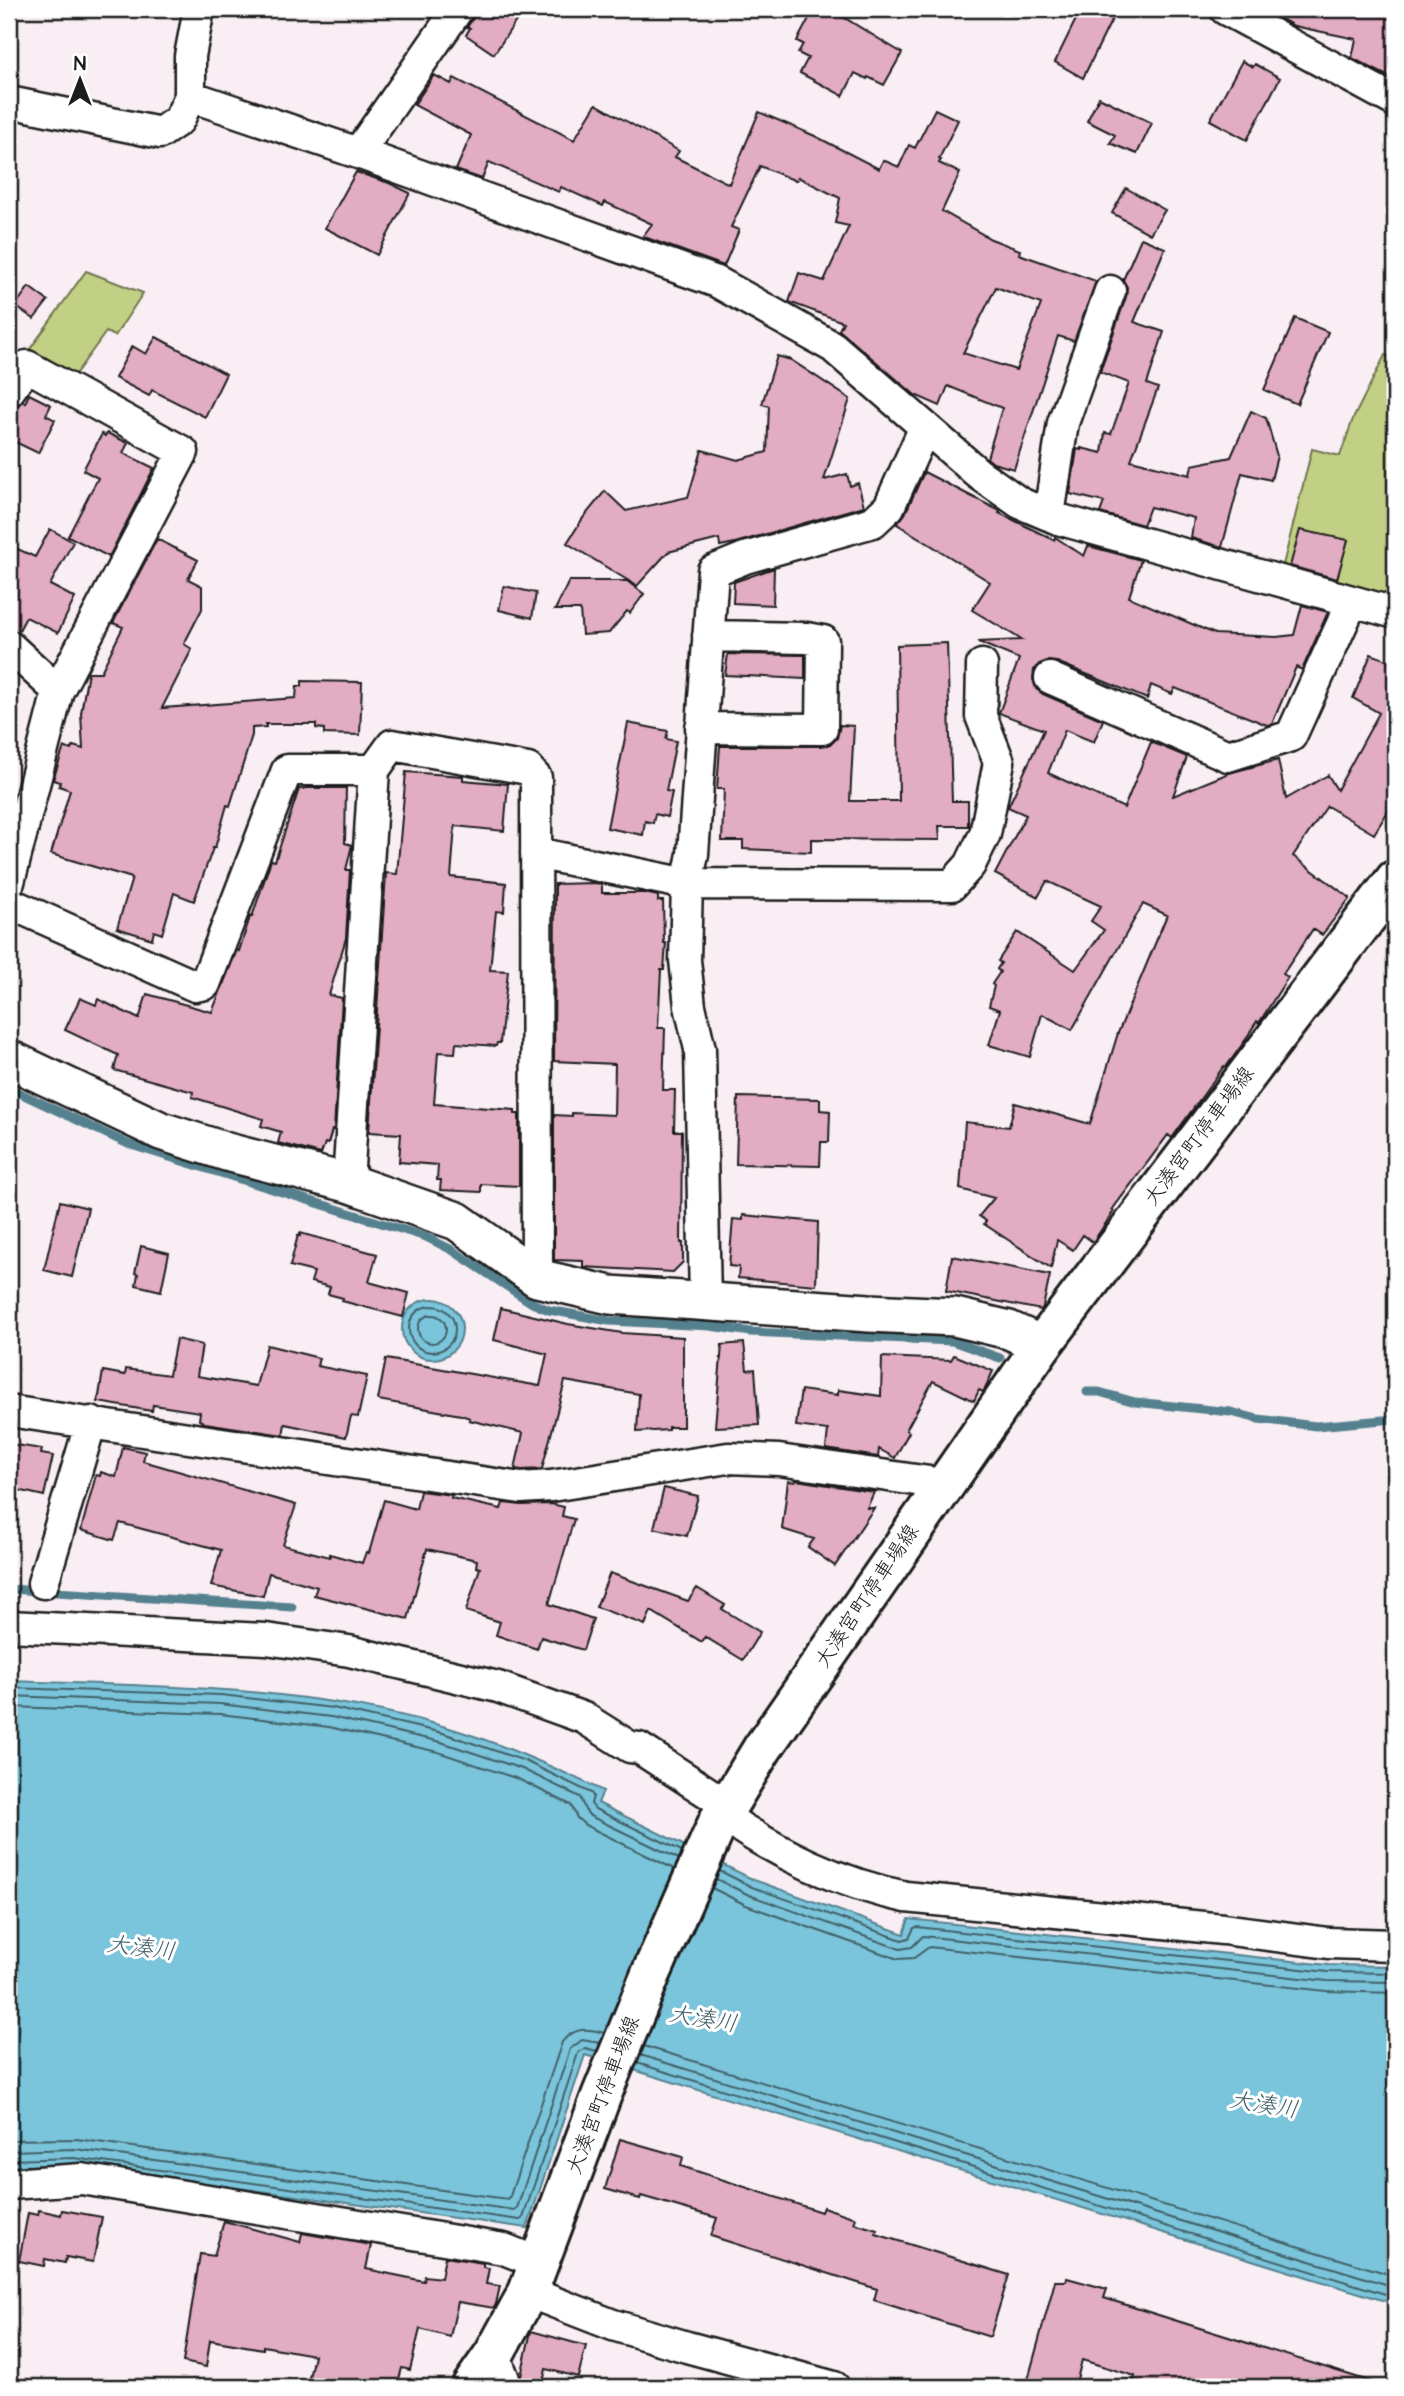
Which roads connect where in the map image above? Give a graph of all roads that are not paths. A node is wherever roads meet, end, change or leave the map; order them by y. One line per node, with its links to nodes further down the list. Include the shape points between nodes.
1 (199, 9): 4 (street, via 190,56)
2 (458, 9): 7 (street)
3 (1225, 9): 5 (street)
4 (190, 96): 6 (street, via 179,120 160,133); 7 (street)
5 (1395, 101)
6 (9, 102)
7 (358, 153): 10 (street, via 716,282 833,347)
8 (1111, 291): 11 (street, via 1063,422)
9 (9, 391): 18 (street, via 27,366 183,453)
10 (925, 427): 11 (street, via 989,482); 14 (street, via 889,507 873,522 713,571)
11 (1049, 515): 12 (street)
12 (1352, 602): 13 (street); 17 (street, via 1291,736 1228,756)
13 (1395, 613)
14 (708, 636): 19 (street); 19 (street, via 823,640 822,729)
15 (9, 646): 18 (street)
16 (982, 664): 24 (street, via 981,716 999,762 985,834 970,865 952,885)
17 (1050, 678)
18 (58, 691): 23 (street)
19 (701, 728): 24 (street)
20 (374, 770): 21 (street, via 391,745 528,769 536,778); 25 (street, via 288,770 205,984 195,986); 27 (street)
21 (536, 853): 24 (street); 28 (street)
22 (1395, 880): 30 (main road, 大湊宮町停車場線)
23 (9, 882)
24 (687, 884): 29 (street, via 685,960 700,1049)
25 (9, 903)
26 (9, 1059): 27 (street, via 161,1131)
27 (348, 1183): 28 (street, via 457,1221)
28 (537, 1278): 29 (street, via 610,1295)
29 (705, 1302): 30 (street, via 955,1317 1009,1330)
30 (1042, 1345): 33 (main road, 大湊宮町停車場線)
31 (9, 1411): 32 (street)
32 (91, 1422): 33 (street, via 521,1488 729,1458 779,1460); 34 (street)
33 (943, 1484): 36 (main road, 大湊宮町停車場線)
34 (43, 1583)
35 (9, 1626): 36 (street, via 266,1639 349,1651 498,1687 584,1718 639,1748)
36 (723, 1813): 37 (street, via 782,1853 850,1881 906,1897 1328,1943); 39 (main road, 大湊宮町停車場線, via 602,2094)
37 (1395, 1945)
38 (9, 2184): 39 (street, via 82,2179 504,2249)
39 (534, 2278): 40 (main road, 大湊宮町停車場線); 42 (street, via 613,2325)
40 (499, 2371): 41 (main road, 大湊宮町停車場線)
41 (471, 2387)
42 (834, 2387)

